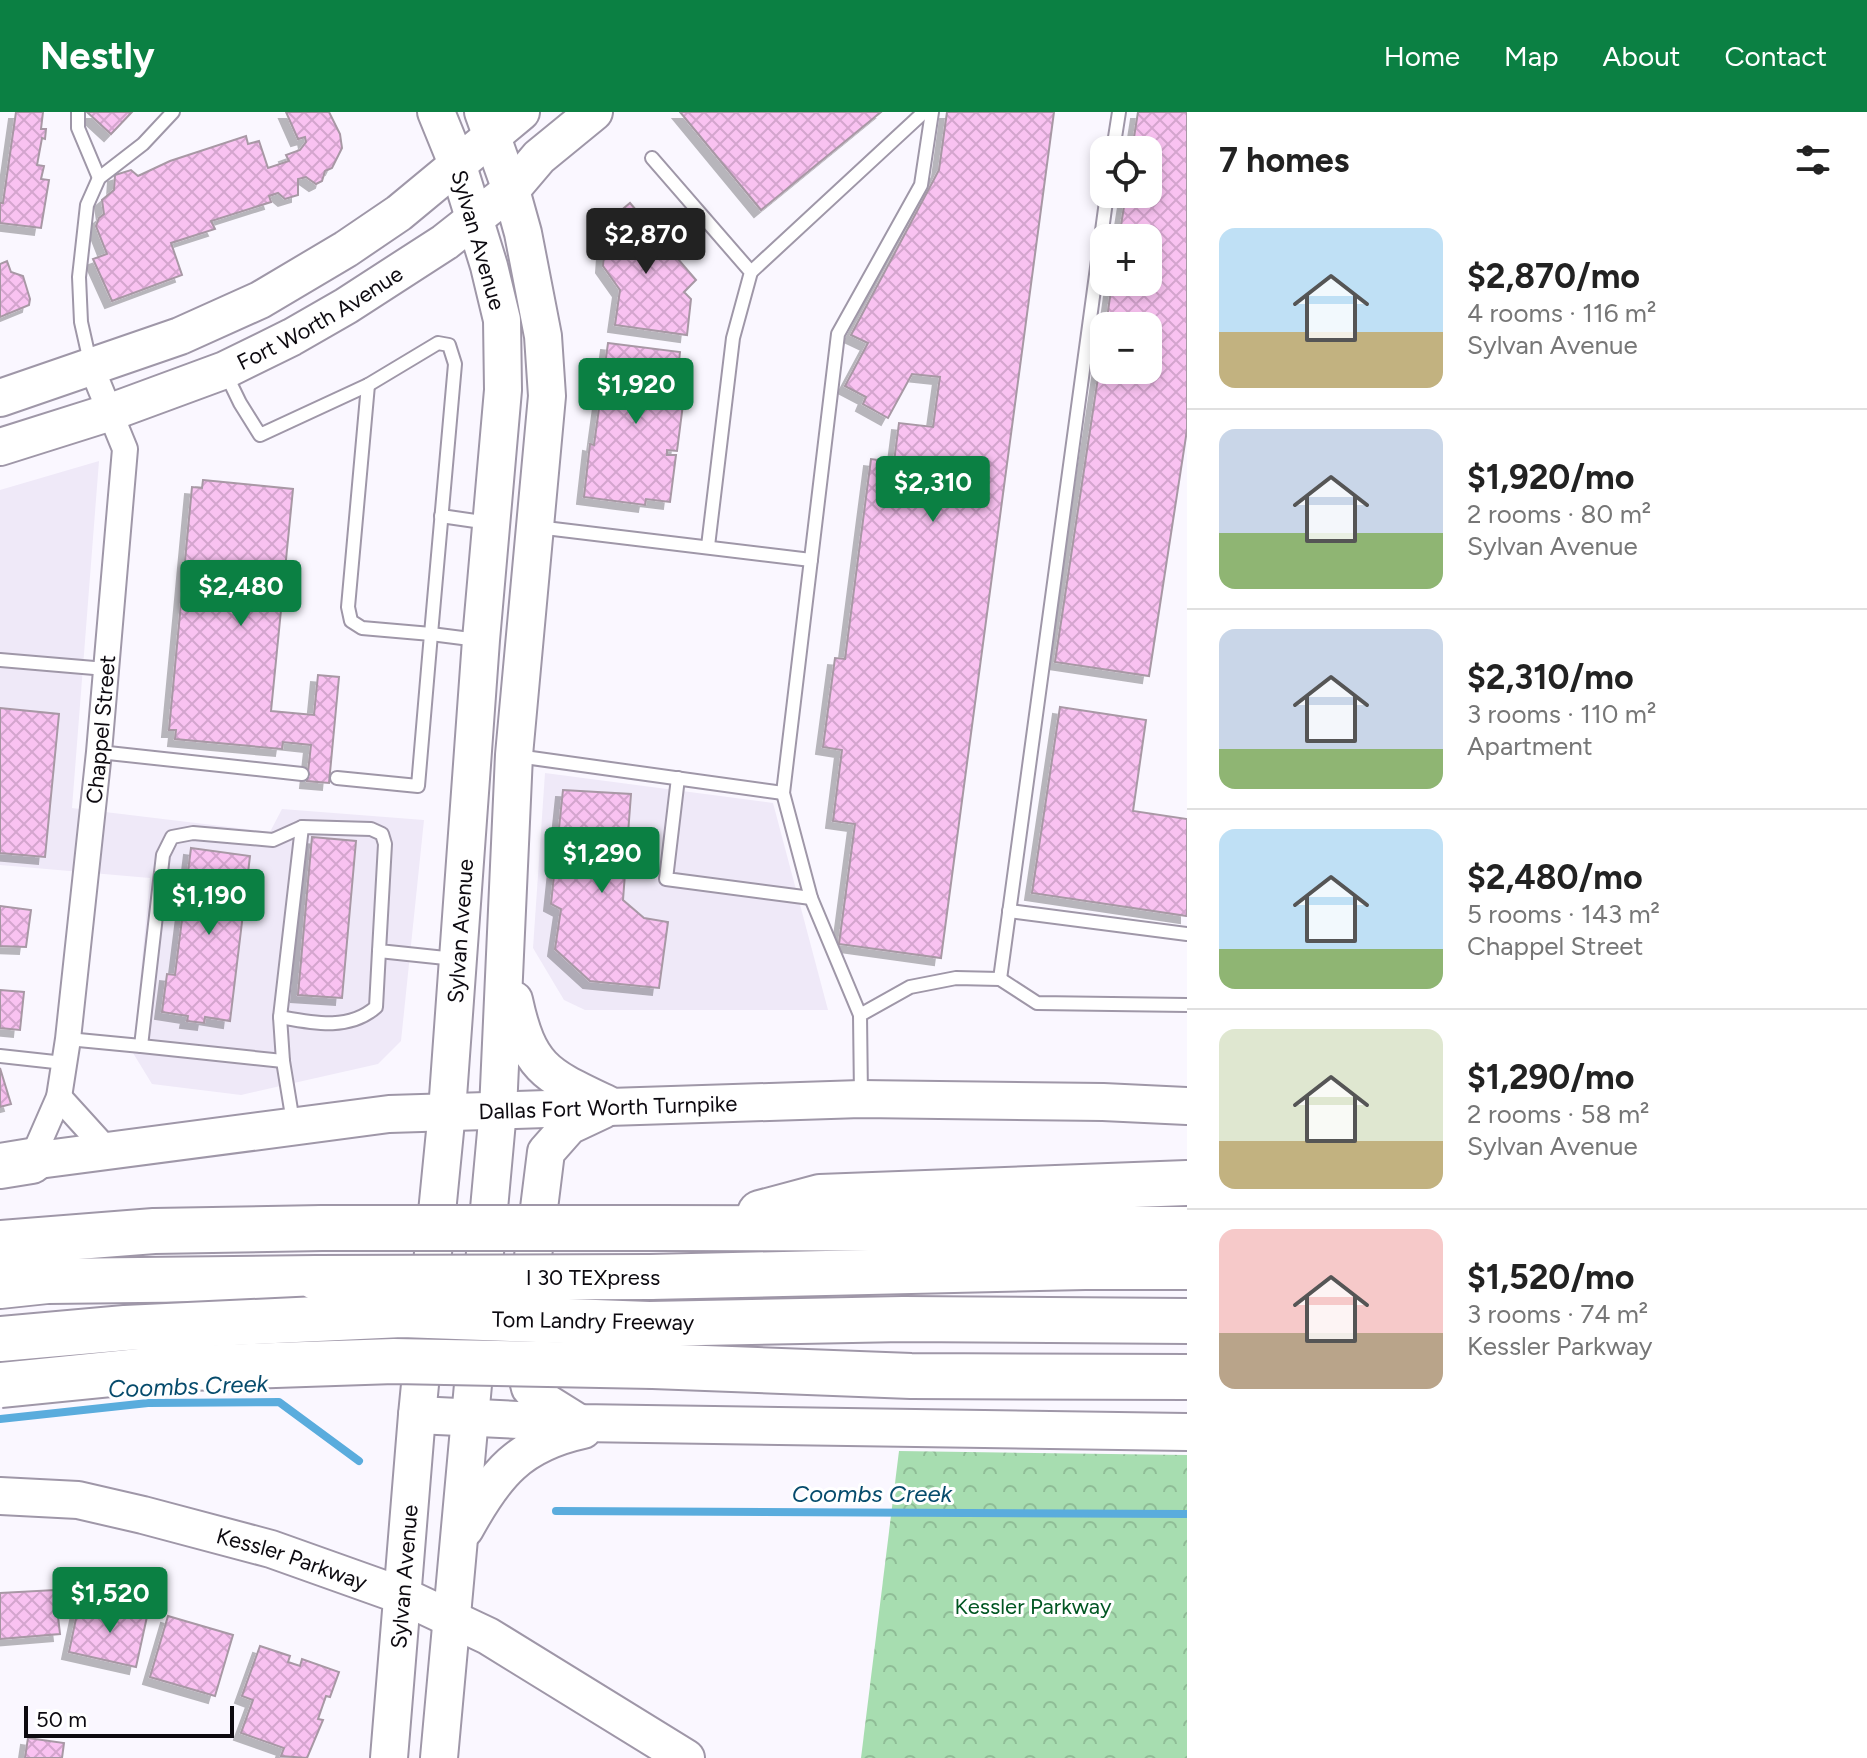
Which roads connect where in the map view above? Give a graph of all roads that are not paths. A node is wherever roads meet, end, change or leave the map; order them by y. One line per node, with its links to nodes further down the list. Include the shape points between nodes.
1 (78, 112): 13 (lane, via 78,128)
2 (173, 112): 13 (lane)
3 (436, 112): 12 (main road, Sylvan Avenue)
4 (521, 112): 9 (main road, Fort Worth Avenue)
5 (594, 112): 14 (main road, Fort Worth Avenue, via 539,157)
6 (924, 112): 17 (lane)
7 (932, 112): 28 (lane, via 921,185 838,334)
8 (1119, 112): 10 (lane)
9 (487, 124): 12 (main road, Fort Worth Avenue); 14 (main road, Sylvan Avenue)
10 (1115, 136)
11 (652, 158): 17 (lane)
12 (458, 166): 16 (main road, Sylvan Avenue); 18 (main road, Fort Worth Avenue, via 367,234 260,300 180,336)
13 (99, 178): 18 (lane, via 87,205 79,277 81,322)
14 (511, 190): 16 (main road, Fort Worth Avenue); 26 (main road, Sylvan Avenue, via 543,336 547,396)
15 (1105, 208): 41 (lane)
16 (475, 219): 19 (main road, Fort Worth Avenue, via 346,306); 25 (main road, Sylvan Avenue, via 502,320 503,390)
17 (751, 272): 27 (lane, via 733,338)
18 (91, 366): 21 (main road, Fort Worth Avenue); 22 (street, Chappel Street)
19 (225, 370): 20 (lane, via 260,435); 22 (main road, Fort Worth Avenue)
20 (368, 385): 24 (lane, via 438,343 449,345 455,364); 29 (lane, via 351,621 362,628)
21 (0, 398)
22 (111, 412): 23 (main road, Fort Worth Avenue); 32 (street, Chappel Street, via 125,449)
23 (0, 447)
24 (441, 516): 25 (lane); 29 (lane)
25 (493, 523): 26 (main road); 30 (main road, Sylvan Avenue)
26 (536, 527): 27 (lane); 34 (main road, Sylvan Avenue)
27 (708, 546): 28 (lane)
28 (811, 560): 38 (lane)
29 (431, 634): 30 (lane); 36 (lane, via 418,786)
30 (481, 640): 44 (main road, Sylvan Avenue)
31 (0, 660): 32 (lane)
32 (106, 669): 33 (street, Chappel Street)
33 (99, 752): 35 (lane); 51 (street, Chappel Street)
34 (514, 755): 37 (lane); 45 (main road, Sylvan Avenue)
35 (302, 774)
36 (337, 778)
37 (678, 778): 38 (lane); 40 (lane, via 666,879)
38 (783, 793): 40 (lane)
39 (302, 827): 43 (lane, via 371,829 382,834); 49 (lane); 50 (lane, via 273,840 193,833 172,837 163,855)
40 (811, 898): 48 (lane)
41 (1009, 911): 42 (lane); 46 (lane)
42 (1187, 934)
43 (379, 951): 44 (lane); 49 (lane, via 376,1007 363,1019 319,1024)
44 (459, 959): 45 (main road); 59 (main road, Sylvan Avenue)
45 (506, 965): 56 (main road, via 522,1036 537,1062 562,1082); 58 (main road, Sylvan Avenue)
46 (1000, 979): 47 (lane, via 1037,1003); 48 (lane, via 956,978 910,987)
47 (1187, 1005)
48 (860, 1015): 55 (lane)
49 (280, 1017): 53 (lane)
50 (141, 1046): 51 (lane); 53 (lane)
51 (66, 1051): 52 (lane); 54 (street, Chappel Street)
52 (0, 1056)
53 (283, 1061): 60 (lane)
54 (59, 1097): 61 (street); 62 (street, Chappel Street)
55 (861, 1099): 56 (main road, Dallas Fort Worth Turnpike); 57 (main road, Dallas Fort Worth Turnpike)
56 (612, 1106): 58 (main road, Dallas Fort Worth Turnpike); 76 (main road, via 569,1126 546,1152 521,1353 530,1388)
57 (1187, 1106)
58 (498, 1110): 59 (main road, Dallas Fort Worth Turnpike); 75 (main road, Sylvan Avenue)
59 (447, 1111): 60 (main road, Dallas Fort Worth Turnpike); 74 (main road, Sylvan Avenue)
60 (294, 1126): 61 (main road, Dallas Fort Worth Turnpike)
61 (108, 1151): 62 (main road, Dallas Fort Worth Turnpike)
62 (16, 1164)
63 (1187, 1183): 64 (highway, via 820,1197)
64 (707, 1228): 65 (highway); 66 (highway, bridge, via 154,1231)
65 (1187, 1229)
66 (0, 1243)
67 (1187, 1267): 68 (highway, I 30 TEXpress, bridge, via 47,1281)
68 (0, 1286)
69 (1187, 1321): 71 (highway, Tom Landry Freeway, via 903,1319)
70 (0, 1339): 71 (highway, Tom Landry Freeway, bridge, via 402,1315)
71 (651, 1345): 72 (highway, via 911,1376); 73 (highway, bridge, via 160,1369)
72 (1187, 1377)
73 (0, 1385)
74 (417, 1415): 75 (main road); 81 (main road, Sylvan Avenue)
75 (471, 1418): 76 (main road); 80 (main road, Sylvan Avenue)
76 (579, 1423): 77 (main road)
77 (618, 1423): 78 (main road); 80 (main road, via 564,1435 510,1463 486,1490)
78 (1187, 1432)
79 (0, 1496): 81 (main road, Kessler Parkway, via 78,1500 130,1512 271,1549)
80 (461, 1537): 82 (main road, Sylvan Avenue)
81 (403, 1596): 82 (main road, Kessler Parkway); 83 (main road, Sylvan Avenue)
82 (452, 1619): 84 (main road, Sylvan Avenue); 85 (main road, Kessler Parkway)
83 (389, 1758)
84 (439, 1758)
85 (686, 1758)

